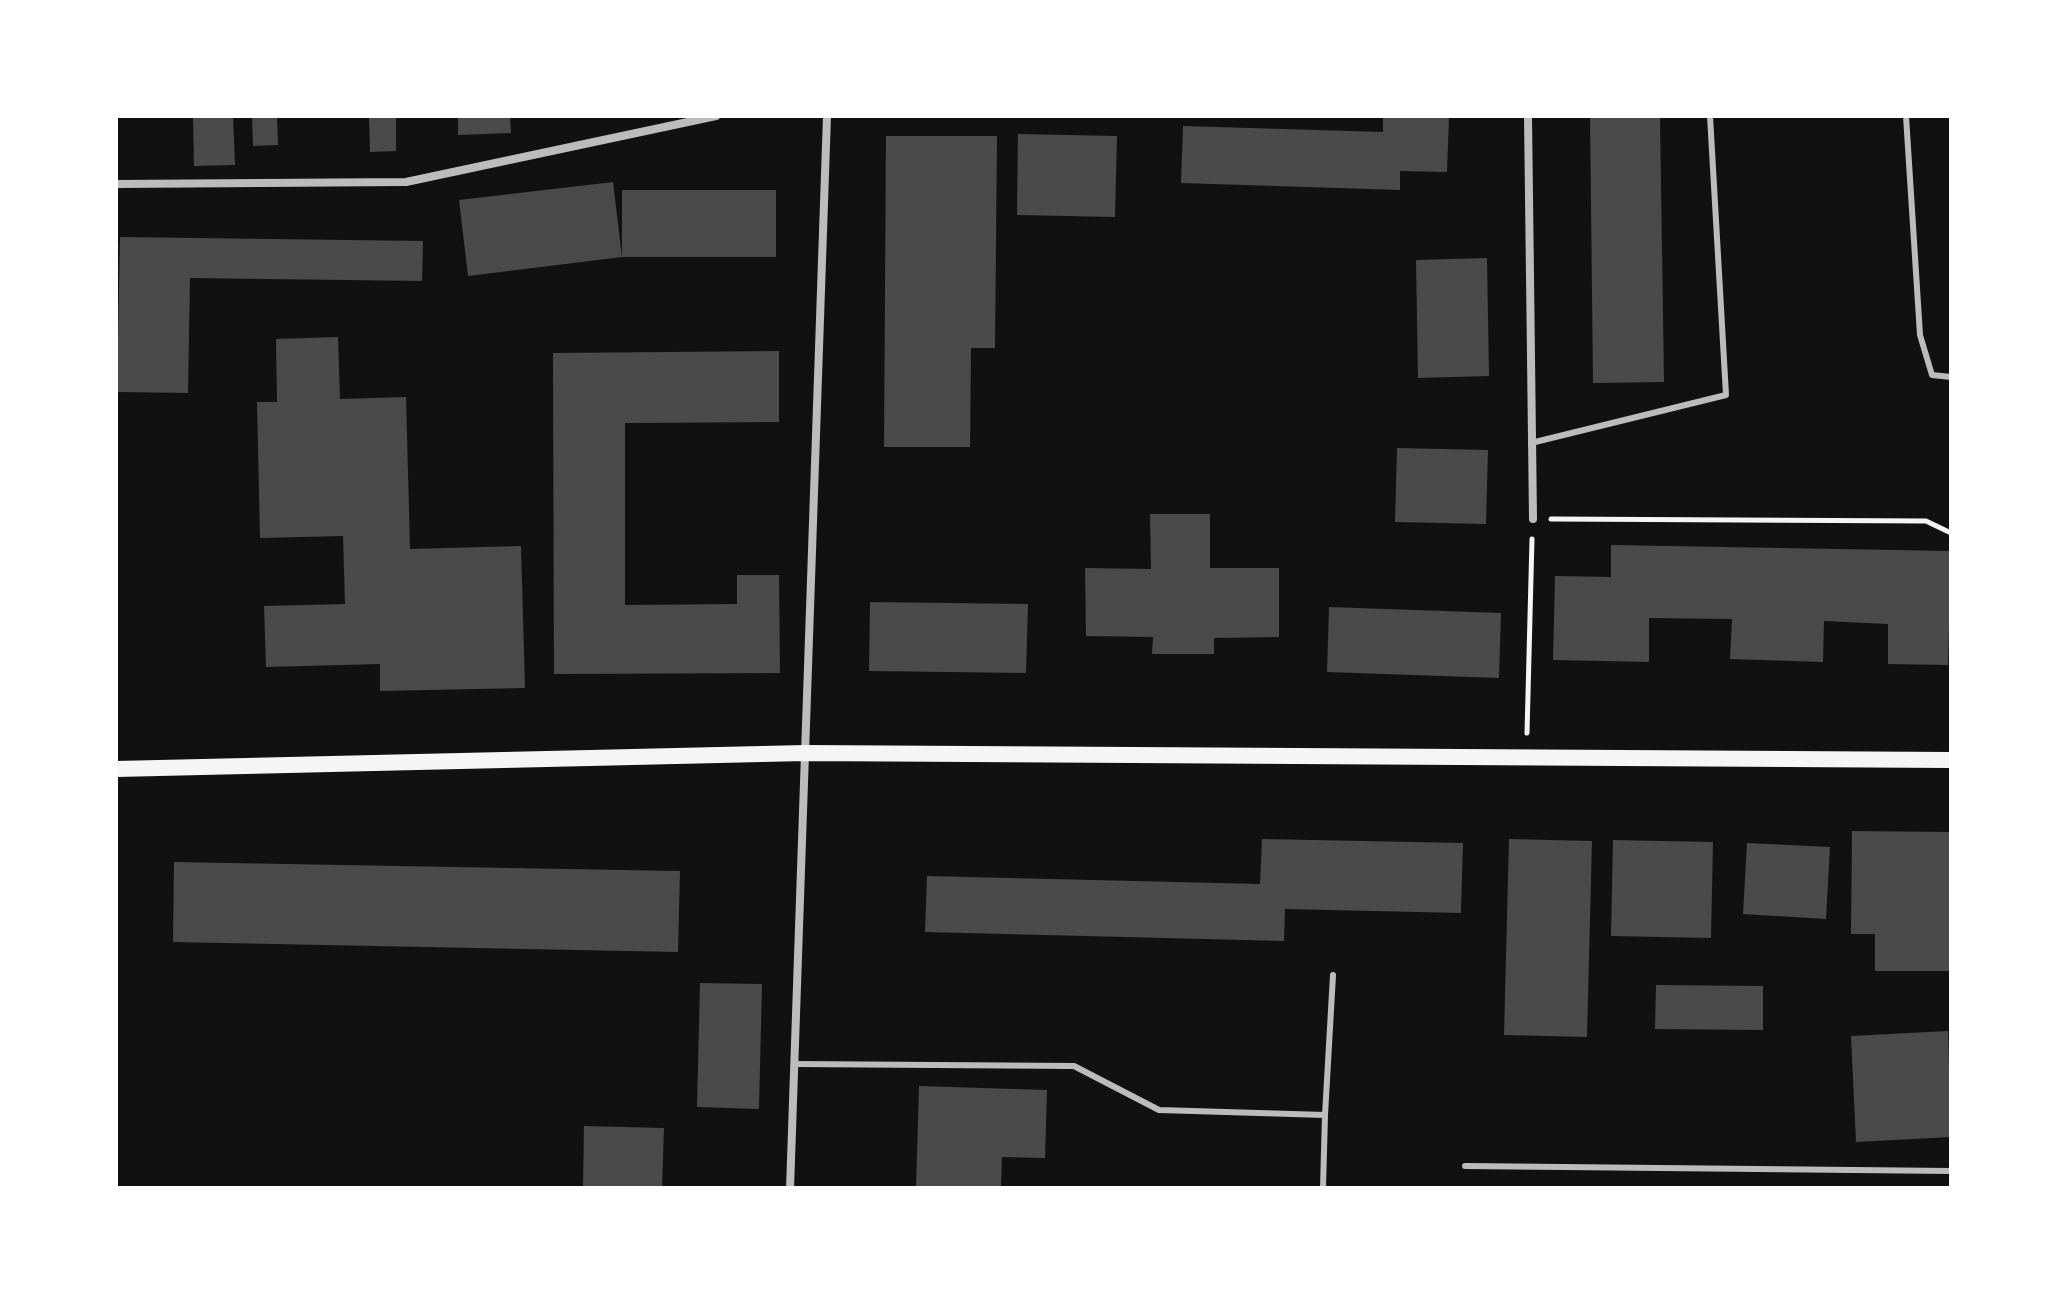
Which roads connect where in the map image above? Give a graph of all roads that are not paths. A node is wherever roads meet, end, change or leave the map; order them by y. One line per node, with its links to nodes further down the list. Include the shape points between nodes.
1 (716, 116): 6 (street, via 406,182)
2 (827, 116): 10 (street)
3 (1528, 116): 8 (street)
4 (1710, 116): 8 (lane, via 1726,395)
5 (1906, 116): 7 (lane, via 1920,335 1932,375)
6 (116, 184)
7 (1951, 377)
8 (1531, 443): 9 (street)
9 (1533, 519)
10 (805, 753): 11 (main road); 12 (main road); 14 (street)
11 (1951, 760)
12 (116, 769)
13 (1333, 975): 15 (lane)
14 (794, 1064): 15 (lane, via 1074,1066 1159,1110); 18 (street)
15 (1325, 1115): 19 (lane)
16 (1465, 1166): 17 (lane)
17 (1951, 1171)
18 (790, 1188)
19 (1323, 1188)

